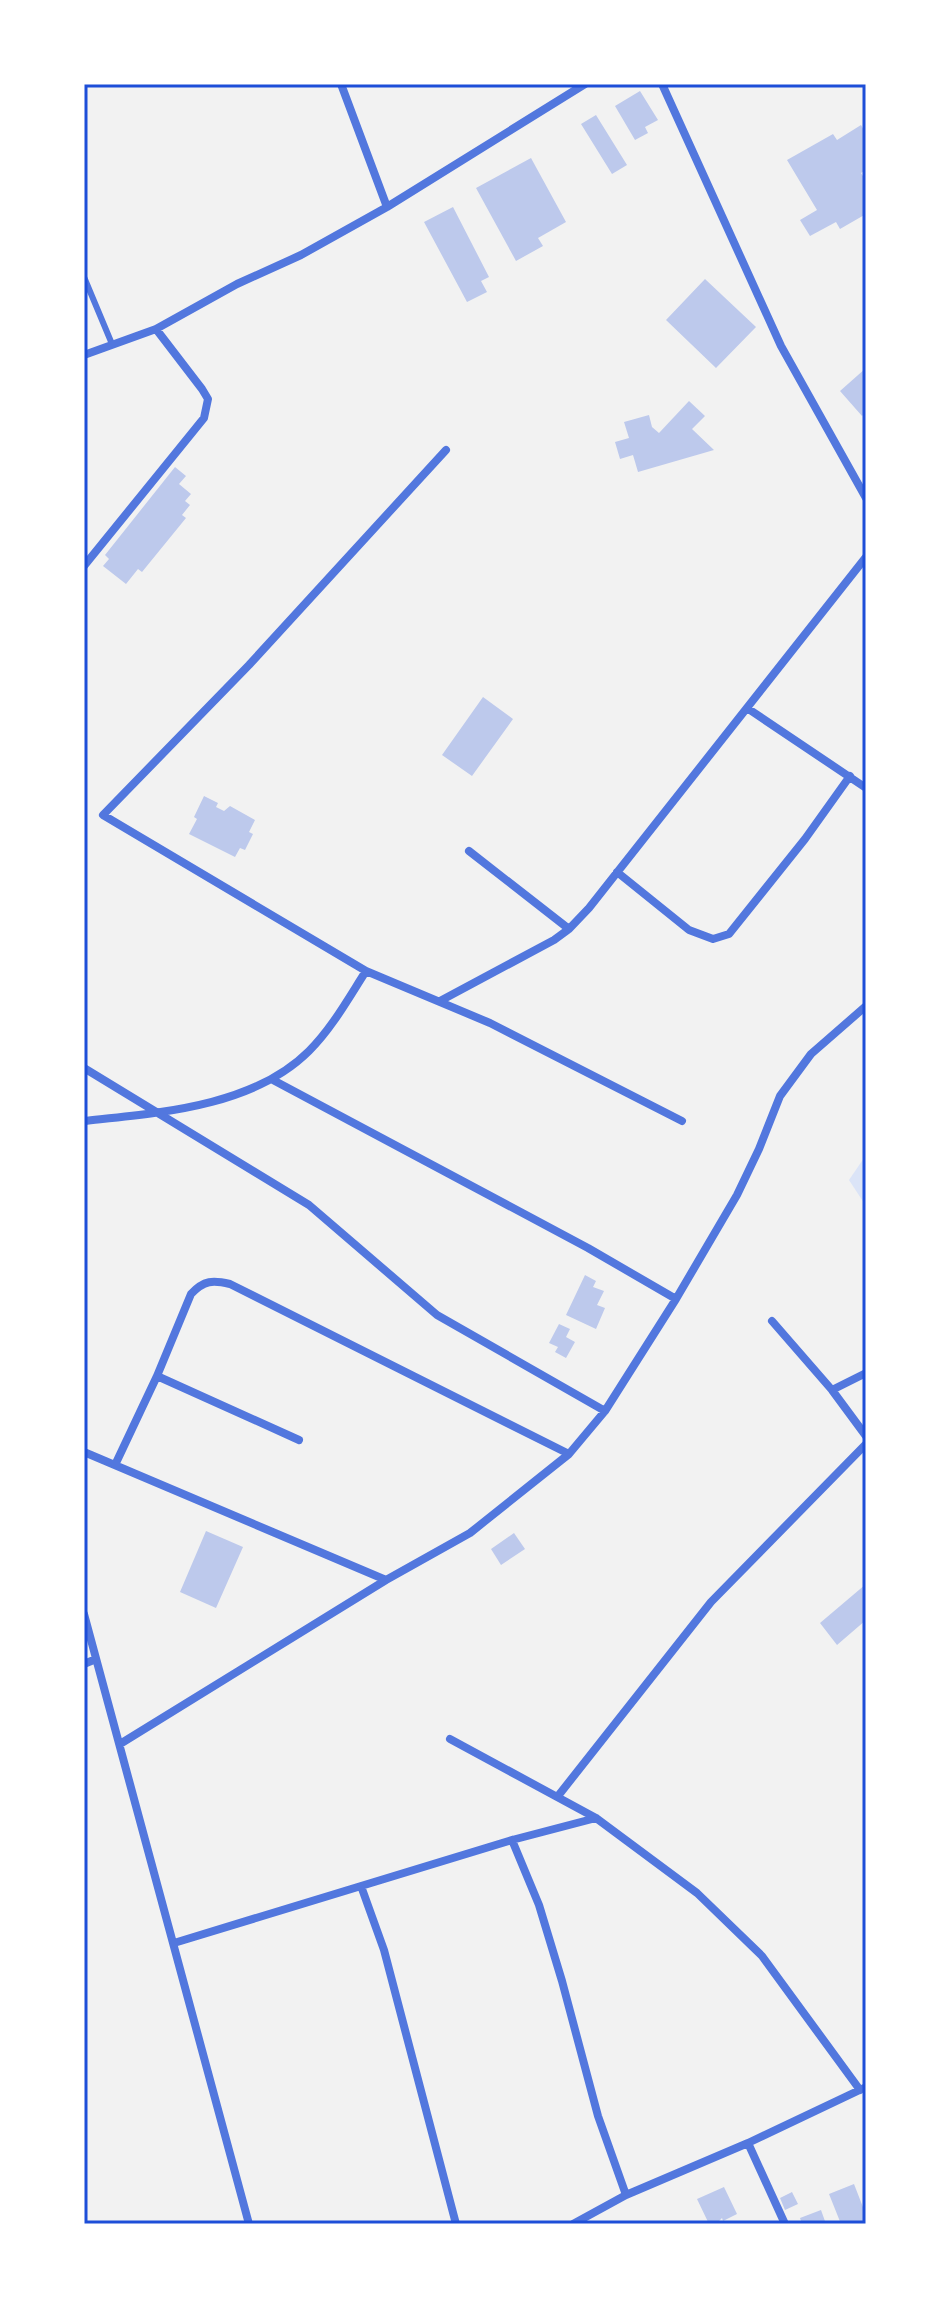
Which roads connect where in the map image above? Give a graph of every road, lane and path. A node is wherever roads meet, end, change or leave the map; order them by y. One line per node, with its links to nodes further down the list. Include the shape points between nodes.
1 (341, 84): 4 (street)
2 (585, 84): 4 (street)
3 (662, 84): 10 (street, via 781,346)
4 (387, 207): 6 (street)
5 (84, 277): 7 (lane)
6 (156, 329): 7 (street); 12 (street, via 208,399 204,418)
7 (112, 344): 8 (street)
8 (84, 355)
9 (446, 450): 19 (street, via 103,815)
10 (866, 498)
11 (866, 557): 13 (street)
12 (84, 566)
13 (747, 708): 14 (street); 17 (street)
14 (850, 776): 15 (street); 17 (street, via 729,934 713,939 689,930)
15 (866, 788)
16 (469, 851): 18 (street)
17 (617, 872): 18 (street)
18 (569, 929): 20 (street)
19 (366, 971): 20 (street); 23 (street, via 329,1029)
20 (440, 1001): 26 (street)
21 (866, 1006): 27 (street, via 811,1054 780,1096 737,1195)
22 (84, 1068): 24 (street)
23 (273, 1080): 24 (street, via 186,1109); 27 (street)
24 (156, 1113): 25 (street); 32 (street, via 309,1205 437,1315)
25 (84, 1121)
26 (682, 1121)
27 (676, 1299): 32 (street)
28 (772, 1321): 31 (street)
29 (866, 1373): 31 (street)
30 (157, 1376): 34 (street); 37 (street, via 191,1294 201,1283 215,1280); 38 (street)
31 (832, 1390): 33 (street)
32 (605, 1411): 37 (street)
33 (866, 1436)
34 (299, 1440)
35 (866, 1444): 45 (street, via 711,1602)
36 (84, 1452): 38 (street)
37 (569, 1454): 39 (street, via 470,1533)
38 (115, 1465): 39 (street)
39 (386, 1580): 44 (street)
40 (84, 1614): 41 (street)
41 (96, 1659): 42 (street); 44 (street)
42 (84, 1664)
43 (450, 1739): 45 (street)
44 (120, 1744): 49 (street)
45 (558, 1796): 46 (street)
46 (596, 1818): 47 (street); 50 (street, via 697,1893 762,1956)
47 (512, 1840): 48 (street); 52 (street, via 539,1905 598,2116)
48 (361, 1886): 49 (street); 54 (street, via 384,1950)
49 (174, 1943): 53 (street)
50 (863, 2089): 51 (street)
51 (748, 2143): 52 (street); 56 (street)
52 (626, 2195): 55 (street)
53 (249, 2224)
54 (456, 2224)
55 (573, 2224)
56 (785, 2224)

